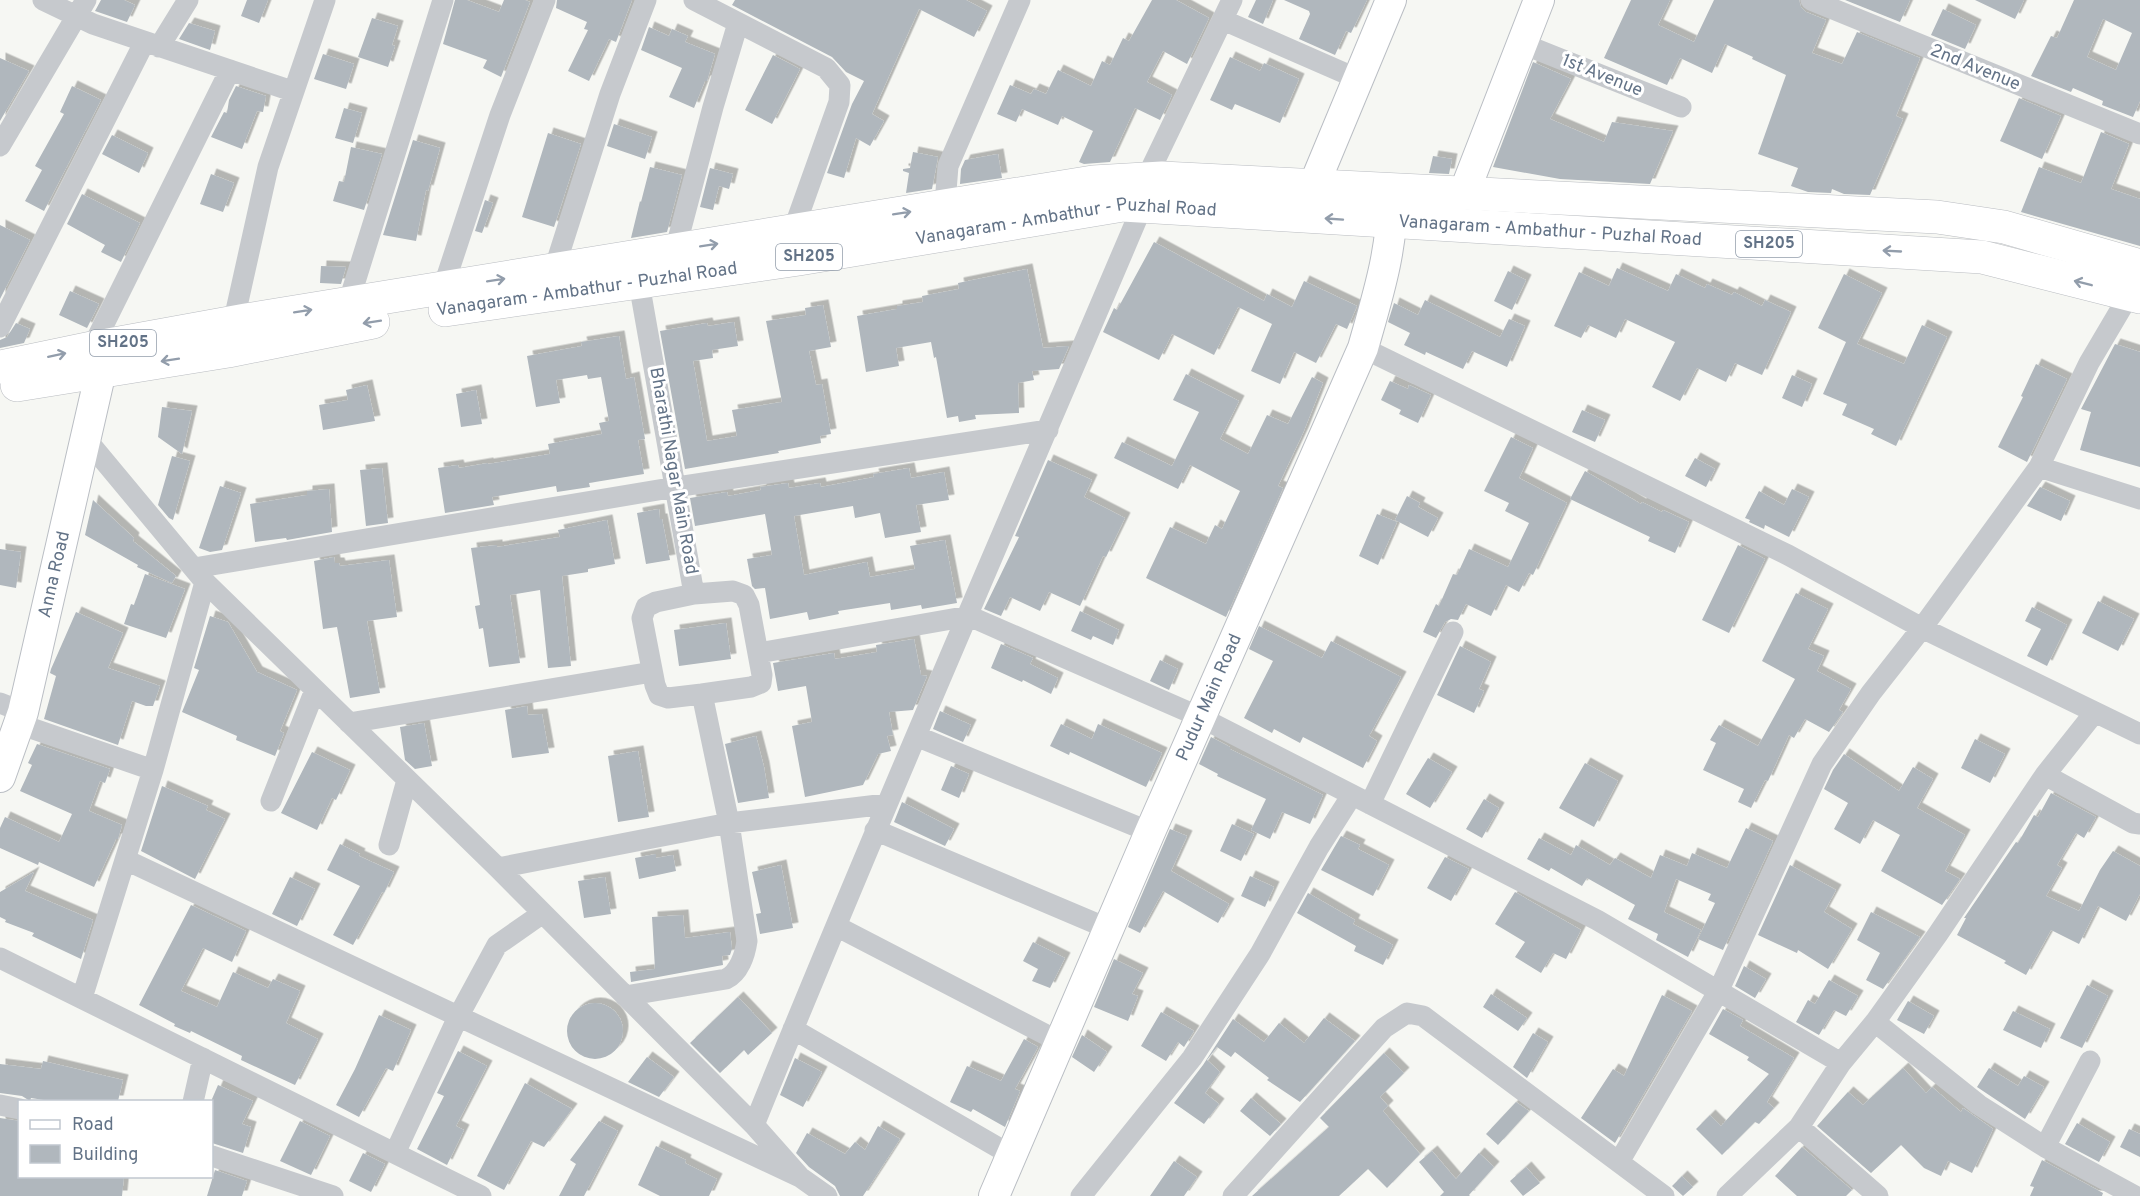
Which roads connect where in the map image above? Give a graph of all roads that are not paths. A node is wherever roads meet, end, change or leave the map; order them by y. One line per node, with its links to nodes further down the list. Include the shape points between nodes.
1 (43, 0): 13 (street)
2 (188, 0): 17 (street)
3 (325, 0): 20 (street)
4 (442, 0): 36 (street)
5 (545, 0): 35 (street, via 500,115)
6 (646, 0): 32 (street, via 610,94)
7 (694, 0): 15 (street)
8 (1020, 0): 28 (street, via 948,166)
9 (1232, 0): 14 (street)
10 (1391, 0): 19 (street)
11 (1539, 0): 16 (street)
12 (1811, 0): 22 (street, 2nd Avenue)
13 (81, 8): 17 (street, via 93,24); 23 (street)
14 (1223, 20): 19 (street); 26 (street)
15 (738, 23): 30 (street, via 826,68 840,85 839,102); 31 (street)
16 (1523, 44): 21 (street, 1st Avenue); 27 (street)
17 (152, 45): 18 (street); 37 (street)
18 (230, 70): 20 (street); 40 (street)
19 (1358, 79): 24 (street)
20 (292, 91): 38 (street, via 268,167)
21 (1681, 107)
22 (2140, 134)
23 (0, 146)
24 (1314, 185): 25 (main road); 26 (main road, via 1162,178)
25 (1392, 189): 27 (main road); 29 (street, Pudur Main Road)
26 (1144, 193): 28 (main road, via 1093,182); 29 (main road, Vanagaram - Ambathur - Puzhal Road / SH205, one-way to 26); 43 (street)
27 (1464, 193): 34 (main road, via 1937,217 2004,227)
28 (943, 220): 30 (main road)
29 (1393, 223): 34 (main road, Vanagaram - Ambathur - Puzhal Road / SH205, one-way to 29, via 1982,257); 39 (street, Pudur Main Road, via 1385,270)
30 (796, 245): 31 (main road, one-way to 30); 33 (main road, Vanagaram - Ambathur - Puzhal Road / SH205)
31 (675, 251): 32 (main road)
32 (554, 270): 35 (main road, one-way to 32)
33 (639, 284): 38 (main road, Vanagaram - Ambathur - Puzhal Road / SH205, one-way to 38, via 345,327); 46 (street, Bharathi Nagar Main Road)
34 (2137, 284): 45 (street, via 2089,363)
35 (443, 288): 36 (main road)
36 (348, 304): 38 (main road, one-way to 36)
37 (0, 327)
38 (235, 332): 40 (main road, Vanagaram - Ambathur - Puzhal Road / SH205)
39 (1363, 348): 51 (street, via 1788,555); 59 (street, Pudur Main Road)
40 (96, 359): 41 (main road, Vanagaram - Ambathur - Puzhal Road / SH205, one-way to 40); 42 (main road, Vanagaram - Ambathur - Puzhal Road / SH205); 44 (street, Anna Road)
41 (0, 367)
42 (0, 388)
43 (1048, 430): 46 (street); 50 (street)
44 (86, 440): 48 (street); 58 (street, Anna Road)
45 (2039, 467): 47 (street); 51 (street)
46 (676, 488): 48 (street); 49 (street, Bharathi Nagar Main Road)
47 (2140, 500)
48 (199, 575): 55 (street); 63 (street)
49 (694, 594): 53 (street, Bharathi Nagar Main Road, via 733,591 744,595); 54 (street, via 646,607 642,618)
50 (969, 616): 53 (street); 59 (street); 62 (street)
51 (1923, 628): 57 (street); 81 (street, via 1822,764)
52 (1453, 632): 67 (street)
53 (758, 653): 56 (street, Bharathi Nagar Main Road, via 760,683)
54 (652, 672): 56 (street, via 659,695 668,698); 60 (street)
55 (315, 690): 60 (street); 68 (street)
56 (702, 694): 70 (street)
57 (2095, 712): 61 (street); 64 (street)
58 (14, 713): 63 (street); 65 (street, Anna Road)
59 (1200, 717): 67 (street); 73 (street, Pudur Main Road)
60 (349, 723): 66 (street)
61 (2140, 734)
62 (916, 736): 69 (street); 73 (street)
63 (153, 770): 75 (street)
64 (2045, 775): 71 (street); 85 (street)
65 (0, 777)
66 (407, 780): 74 (street); 76 (street)
67 (1360, 799): 81 (street, via 1597,920); 106 (street, via 1319,847 1260,954 1192,1058)
68 (271, 801)
69 (886, 804): 70 (street); 72 (street)
70 (729, 823): 76 (street); 82 (street, via 747,941 734,974 726,979)
71 (2140, 824)
72 (875, 830): 78 (street); 79 (street)
73 (1150, 832): 79 (street, Pudur Main Road)
74 (389, 845)
75 (126, 860): 83 (street); 84 (street)
76 (498, 868): 77 (street)
77 (543, 913): 82 (street); 84 (street, via 497,945)
78 (836, 926): 86 (street); 87 (street)
79 (1109, 929): 87 (street, Pudur Main Road)
80 (0, 958): 83 (street)
81 (1718, 992): 90 (street); 100 (street)
82 (625, 996): 94 (street)
83 (82, 998): 88 (street)
84 (458, 1017): 97 (street); 101 (street)
85 (1875, 1023): 90 (street); 96 (street, via 1979,1105)
86 (793, 1029): 94 (street); 98 (street)
87 (1060, 1042): 98 (street, Pudur Main Road)
88 (203, 1058): 91 (street); 97 (street)
89 (2090, 1061): 96 (street)
90 (1840, 1063): 95 (street)
91 (193, 1100)
92 (0, 1105): 93 (street)
93 (18, 1109)
94 (754, 1125): 101 (street)
95 (1798, 1127): 109 (street); 110 (street)
96 (2045, 1147): 111 (street)
97 (395, 1153): 103 (street)
98 (1011, 1155): 105 (street, Pudur Main Road)
99 (213, 1156): 102 (street)
100 (1619, 1161): 107 (street, via 1423,1016 1407,1013 1384,1028); 108 (street)
101 (800, 1177): 104 (street)
102 (333, 1196)
103 (481, 1196)
104 (827, 1196)
105 (994, 1196)
106 (1081, 1196)
107 (1233, 1196)
108 (1664, 1196)
109 (1727, 1196)
110 (1878, 1196)
111 (2135, 1196)

